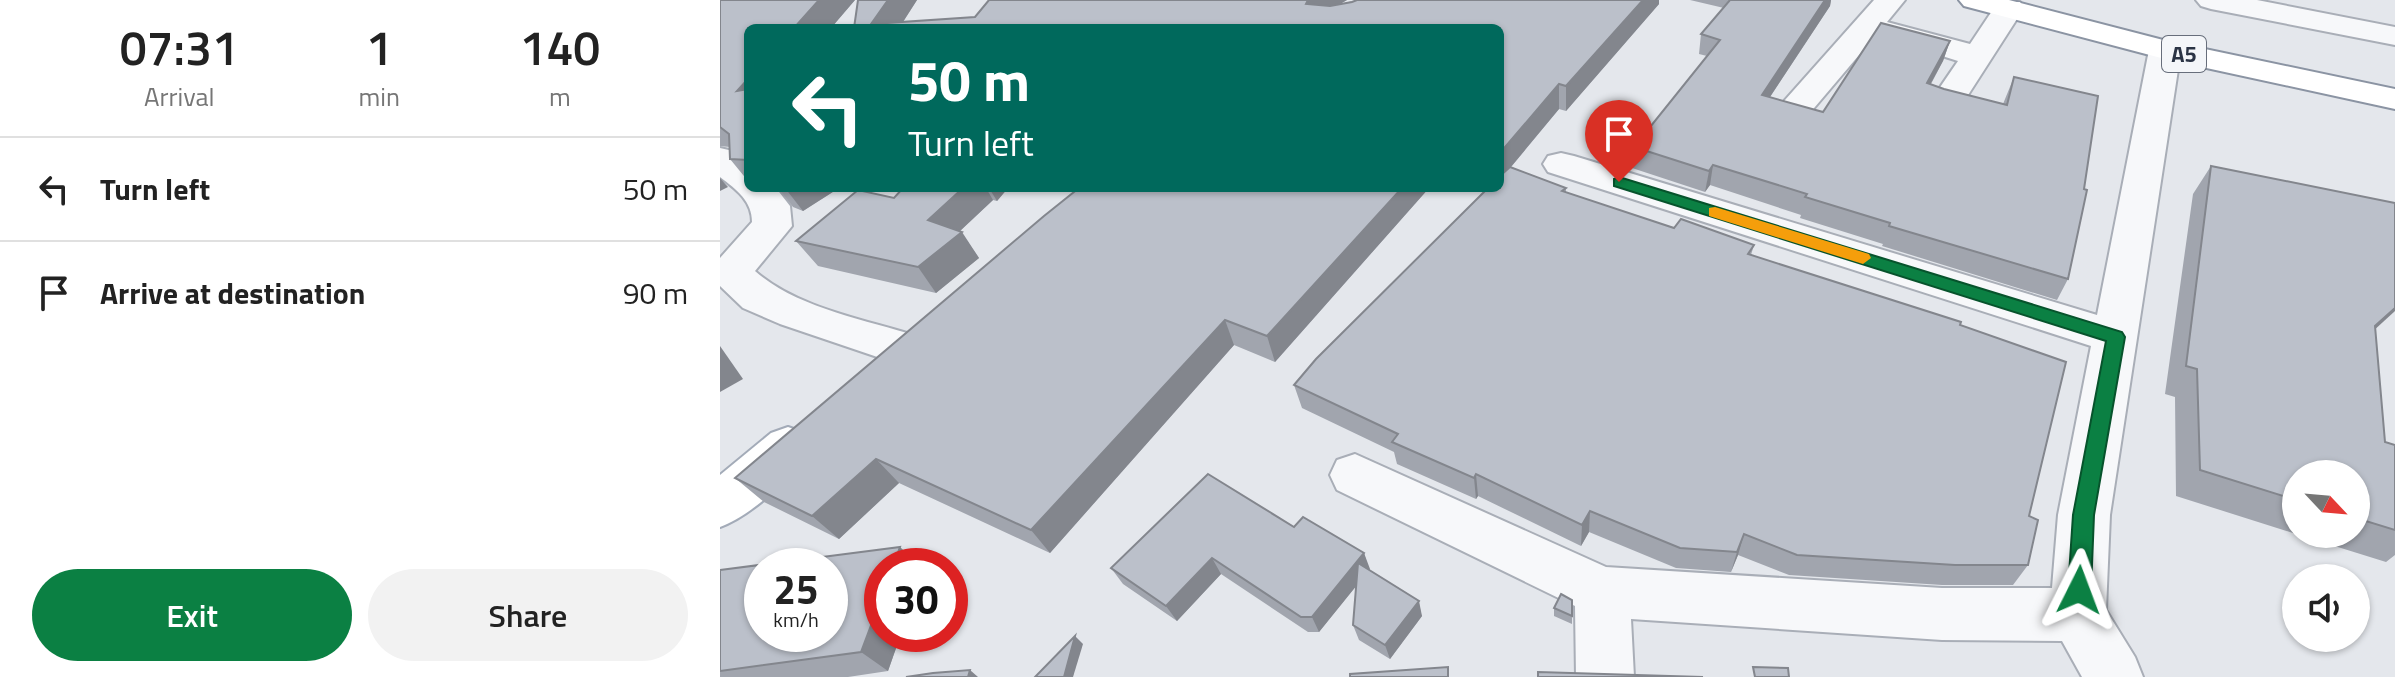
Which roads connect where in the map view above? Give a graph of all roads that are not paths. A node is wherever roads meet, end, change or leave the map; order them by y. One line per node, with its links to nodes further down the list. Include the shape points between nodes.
1 (1890, 0): 6 (street)
2 (1974, 0): 5 (main road, A5)
3 (2055, 0): 10 (main road, A5, via 2182,31)
4 (2211, 0): 7 (street)
5 (2009, 8): 8 (main road, A5); 9 (street)
6 (1868, 25): 9 (street); 13 (street)
7 (2395, 36)
8 (2165, 50): 12 (main road, A5); 19 (street)
9 (1977, 56): 11 (street)
10 (2395, 72)
11 (1949, 99)
12 (2395, 99)
13 (1797, 107)
14 (720, 159): 16 (street)
15 (1561, 164): 19 (street)
16 (744, 177)
17 (759, 192): 20 (street, via 771,206 772,226 740,258 733,274 758,297)
18 (937, 318): 20 (main road)
19 (2116, 337): 26 (street, via 2084,515)
20 (901, 348): 21 (main road)
21 (865, 380)
22 (817, 421): 24 (main road)
23 (1355, 475): 25 (street)
24 (720, 505)
25 (1602, 592): 26 (street, via 1942,614); 27 (street)
26 (2078, 615): 28 (street)
27 (1605, 677)
28 (2114, 677)

